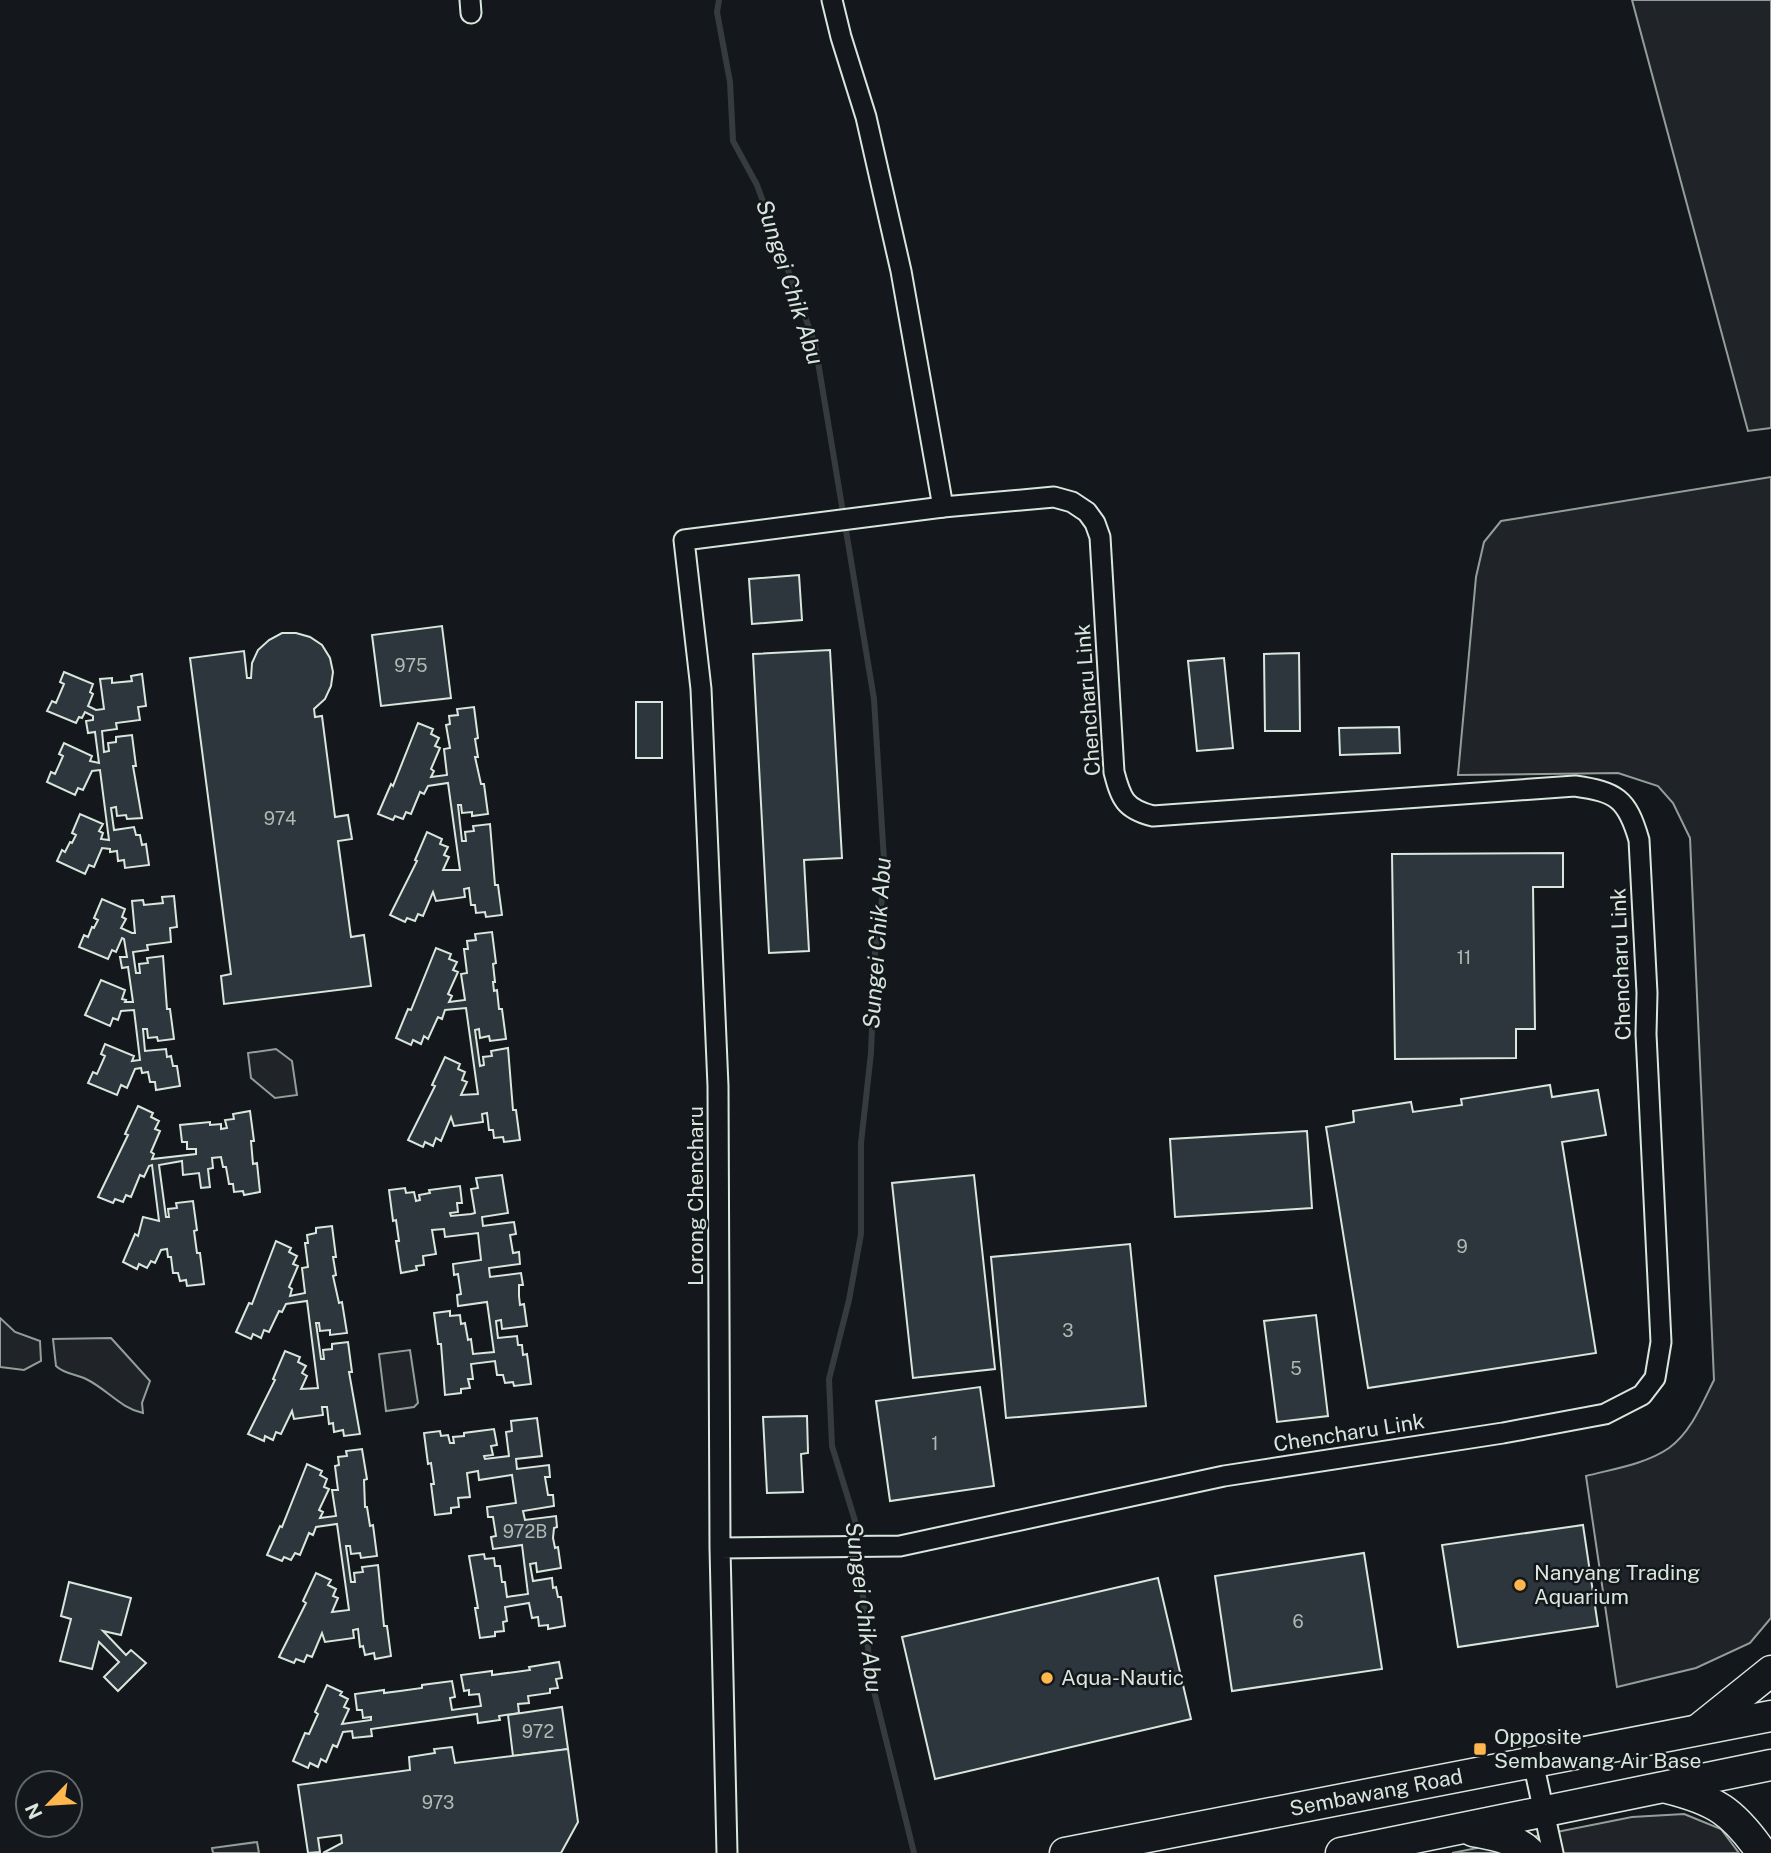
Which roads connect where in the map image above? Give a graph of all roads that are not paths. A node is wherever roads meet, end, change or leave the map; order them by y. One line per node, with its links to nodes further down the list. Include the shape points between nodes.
1 (832, 0): 2 (street, via 866,117 898,259)
2 (943, 507): 3 (street, Chencharu Link); 4 (street, Chencharu Link, via 1054,496 1072,502 1095,523 1100,537 1114,772 1126,804 1139,813 1153,816 1574,786 1604,790 1620,800 1632,816 1639,840 1661,1342 1654,1378 1642,1395 1605,1414 1224,1476 886,1548)
3 (684, 540): 4 (street, Lorong Chencharu, via 701,689 718,1086)
4 (720, 1548): 13 (street, Lorong Chencharu)
5 (1771, 1671): 7 (main road)
6 (1771, 1716): 7 (main road, Sembawang Road)
7 (1694, 1733): 8 (main road, Sembawang Road)
8 (1532, 1762): 11 (street); 14 (main road, Sembawang Road)
9 (1771, 1765): 10 (main road)
10 (1663, 1787): 11 (main road); 18 (main road, via 1703,1797 1728,1813)
11 (1544, 1813): 12 (main road); 17 (street)
12 (1461, 1829): 15 (main road); 16 (main road, via 1499,1836)
13 (727, 1853)
14 (1065, 1853)
15 (1340, 1853)
16 (1530, 1853)
17 (1553, 1853)
18 (1762, 1853)

